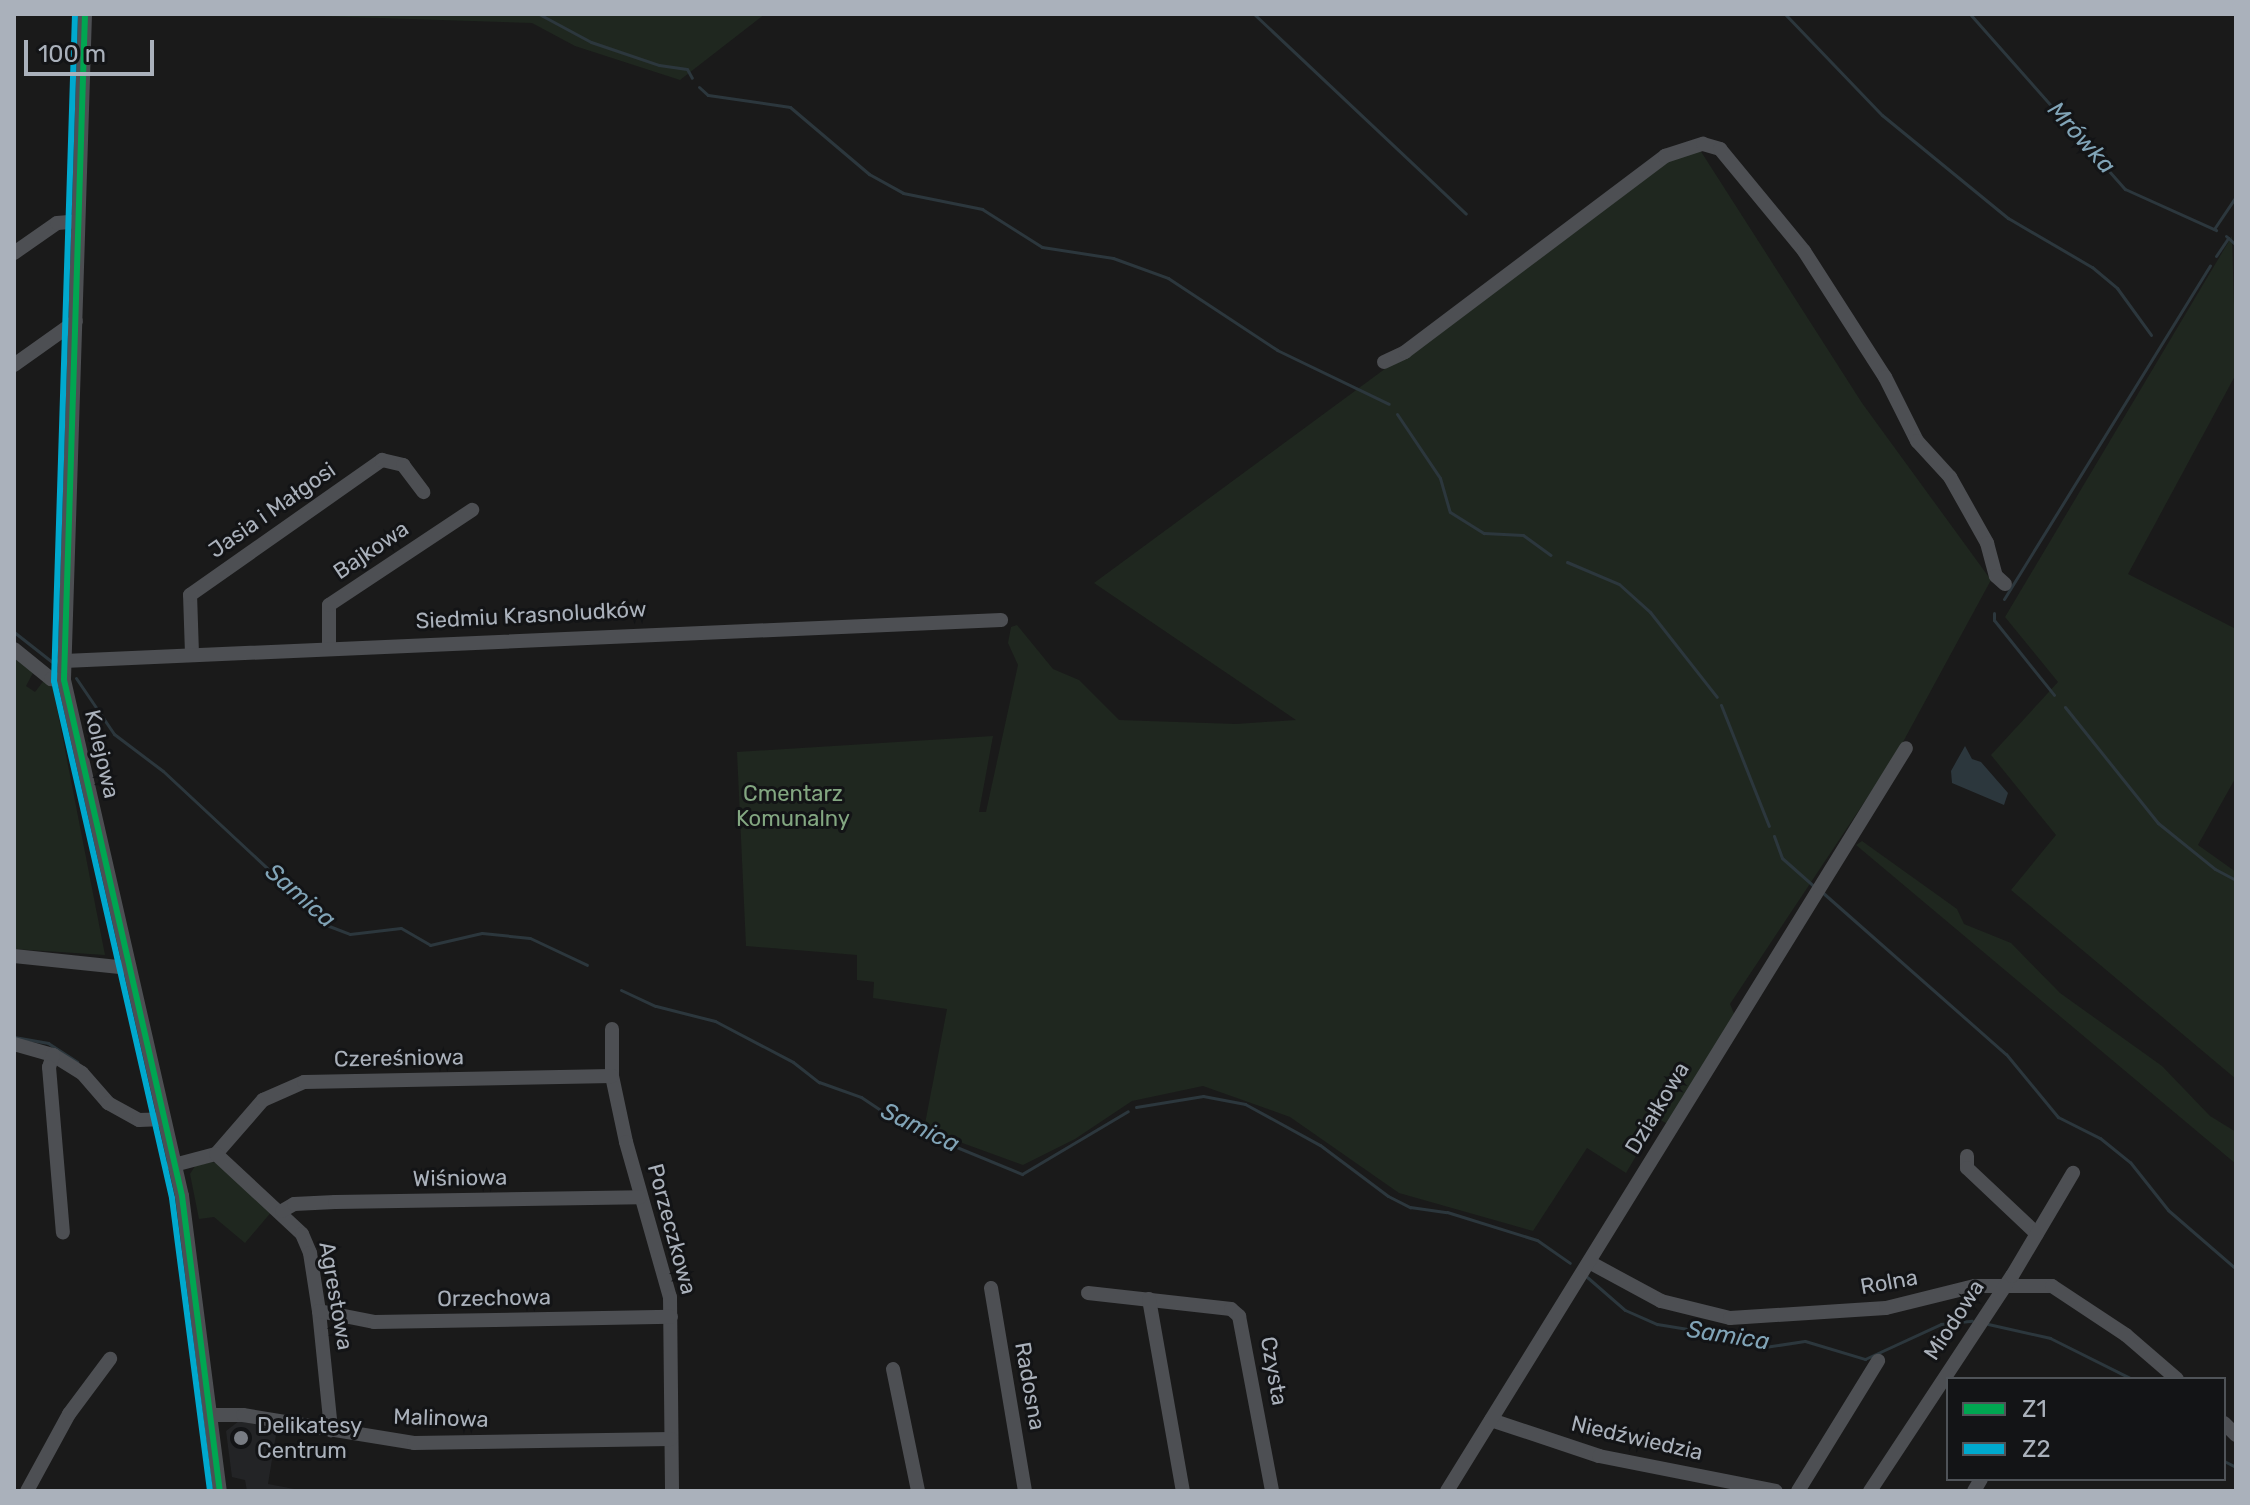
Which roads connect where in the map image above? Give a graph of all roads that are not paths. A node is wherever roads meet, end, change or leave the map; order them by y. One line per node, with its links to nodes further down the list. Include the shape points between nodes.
1 (85, 14): 2 (street, Kolejowa)
2 (78, 221): 3 (street, via 57,223); 4 (street, Kolejowa)
3 (14, 253)
4 (76, 321): 6 (street); 14 (street, Kolejowa)
5 (1384, 362): 9 (street, via 1405,352 1665,156 1703,144 1720,149 1804,251 1885,377 1917,441 1963,498 1987,543 1996,576)
6 (14, 365)
7 (423, 492): 13 (street, Jasia i Małgosi, via 403,465 392,460 369,469 190,595)
8 (472, 510): 11 (street, Bajkowa, via 329,605)
9 (2005, 584)
10 (1001, 620): 11 (street, Siedmiu Krasnoludków)
11 (329, 646): 13 (street, Siedmiu Krasnoludków)
12 (14, 649): 15 (street, via 51,679)
13 (192, 654): 14 (street, Siedmiu Krasnoludków)
14 (64, 661): 15 (street, Kolejowa)
15 (64, 680): 18 (street, Kolejowa)
16 (1906, 748): 32 (street, Działkowa)
17 (14, 956): 18 (street)
18 (129, 968): 23 (street, Kolejowa)
19 (612, 1029): 22 (street, Porzeczkowa)
20 (14, 1044): 21 (street)
21 (53, 1055): 23 (street, via 82,1073 108,1103 139,1120); 30 (street, via 49,1067)
22 (612, 1076): 24 (street, Czereśniowa, via 304,1082 263,1100); 28 (street, Porzeczkowa)
23 (164, 1119): 26 (street, Kolejowa)
24 (216, 1154): 26 (street); 29 (street, Agrestowa)
25 (1967, 1156): 31 (street, via 1967,1168)
26 (174, 1165): 43 (street, Kolejowa)
27 (2073, 1173): 31 (street, Miodowa)
28 (640, 1197): 29 (street, Wiśniowa, via 335,1202 294,1204); 38 (street, Porzeczkowa)
29 (282, 1211): 37 (street, Agrestowa, via 310,1253)
30 (63, 1232)
31 (2037, 1234): 33 (street, Miodowa)
32 (1589, 1262): 33 (street, Rolna, via 1661,1301 1730,1318 1886,1308); 44 (street, Działkowa)
33 (2004, 1284): 42 (street, Rolna, via 2052,1286 2126,1335); 57 (street, Miodowa)
34 (991, 1288): 51 (street, Radosna)
35 (1088, 1293): 36 (street, Czysta)
36 (1149, 1299): 52 (street); 53 (street, Czysta, via 1231,1309 1239,1316)
37 (319, 1311): 38 (street, Orzechowa, via 374,1322); 45 (street, Agrestowa)
38 (671, 1317): 46 (street, Porzeczkowa)
39 (110, 1359): 47 (street, via 69,1414)
40 (1878, 1361): 56 (street)
41 (893, 1369): 50 (street)
42 (2175, 1377)
43 (211, 1415): 45 (street, Malinowa); 48 (street, Kolejowa)
44 (1491, 1420): 54 (street, Działkowa); 55 (street, Niedźwiedzia, via 1599,1456)
45 (331, 1430): 46 (street, Malinowa, via 414,1443)
46 (671, 1439): 49 (street, Porzeczkowa)
47 (27, 1491)
48 (220, 1491)
49 (672, 1491)
50 (918, 1491)
51 (1025, 1491)
52 (1183, 1491)
53 (1272, 1491)
54 (1447, 1491)
55 (1776, 1491)
56 (1798, 1491)
57 (1870, 1491)

